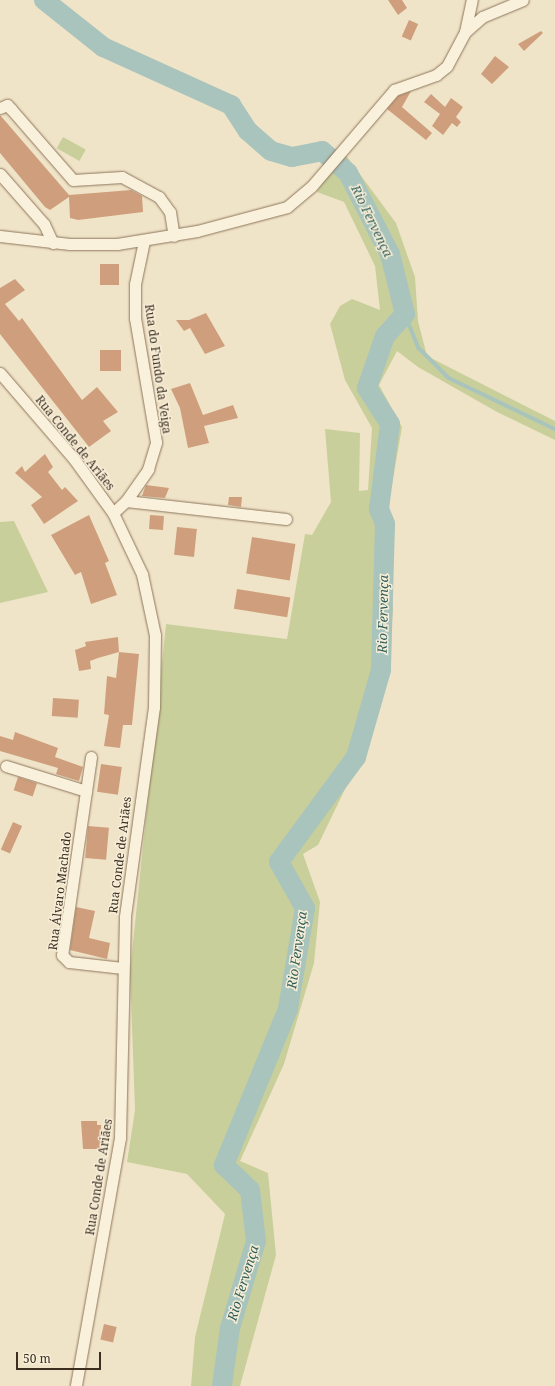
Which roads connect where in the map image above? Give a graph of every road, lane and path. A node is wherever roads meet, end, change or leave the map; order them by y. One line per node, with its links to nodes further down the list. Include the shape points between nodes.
1 (472, 0): 3 (street)
2 (521, 0): 3 (street, via 482,17)
3 (465, 32): 7 (street, via 447,66 436,75 394,90 322,176 287,207)
4 (0, 108): 7 (street, via 7,105 73,180 122,177 159,197 170,212)
5 (0, 174): 9 (street, via 44,224)
6 (0, 236): 9 (street)
7 (174, 236): 8 (street)
8 (144, 241): 9 (street, via 93,245); 11 (street, Rua do Fundo da Veiga, via 135,284 135,318 156,442 148,469)
9 (53, 243)
10 (0, 373): 12 (street, Rua Conde de Ariães, via 79,465)
11 (126, 501): 12 (street, Rua do Fundo da Veiga); 13 (street)
12 (113, 513): 17 (street, Rua Conde de Ariães, via 142,574 156,642 154,707 130,868)
13 (286, 519)
14 (91, 757): 16 (street, Rua Álvaro Machado)
15 (6, 766): 16 (street)
16 (86, 791): 17 (street, Rua Álvaro Machado, via 62,955 69,962)
17 (123, 968): 18 (street, Rua Conde de Ariães, via 120,1138)
18 (76, 1386)

